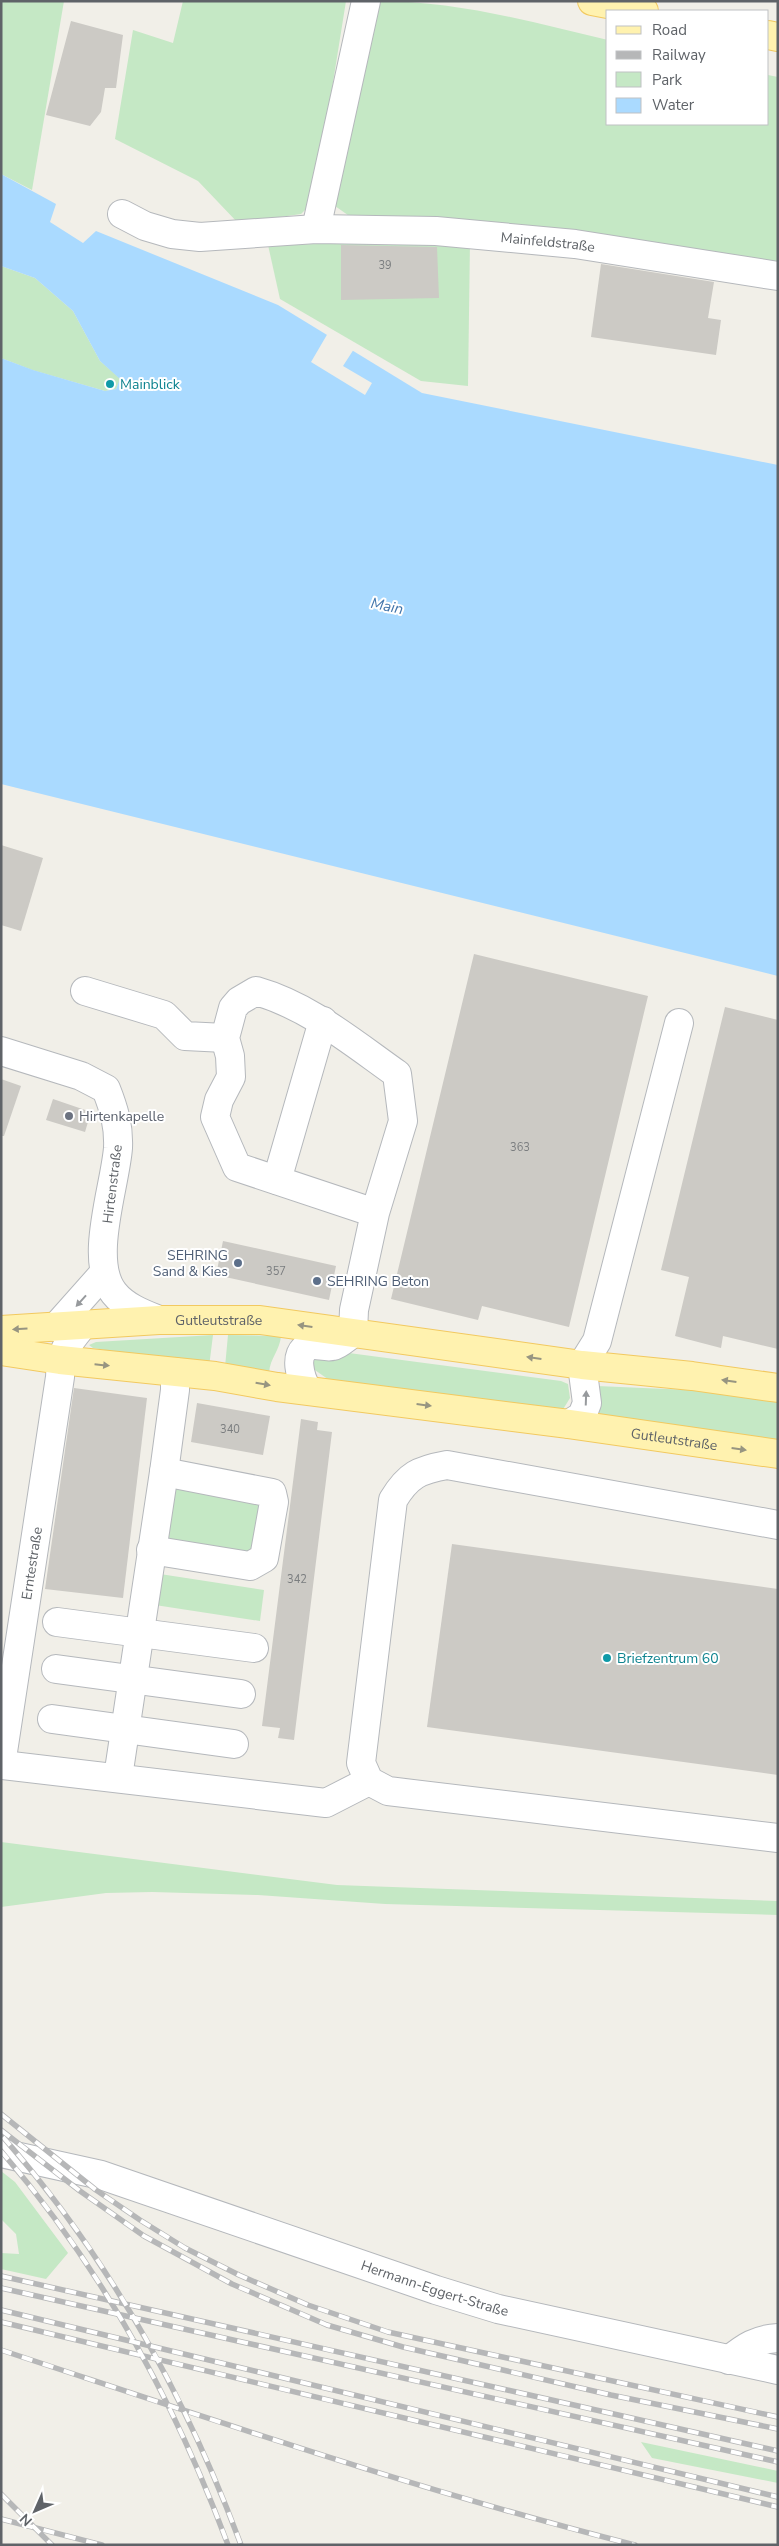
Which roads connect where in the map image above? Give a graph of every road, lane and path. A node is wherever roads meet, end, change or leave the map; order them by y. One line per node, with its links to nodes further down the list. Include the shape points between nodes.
1 (366, 1): 5 (street)
2 (592, 1): 3 (main road)
3 (639, 10)
4 (122, 214): 5 (street, Mainfeldstraße, via 145,226 172,234 200,237)
5 (316, 229): 6 (street, Mainfeldstraße, via 436,231 575,244)
6 (778, 276)
7 (85, 991): 10 (street, via 164,1015 185,1036)
8 (323, 1021): 10 (street, via 281,998 256,991 234,1008); 12 (street); 13 (street, via 397,1074 403,1120)
9 (679, 1024): 22 (street, via 596,1341)
10 (225, 1038): 12 (street, via 231,1077 219,1100 215,1117 237,1167)
11 (1, 1051): 14 (street, Hirtenstraße, via 81,1076 106,1089 116,1115 118,1148 103,1252)
12 (277, 1180): 13 (street)
13 (375, 1212): 19 (street, via 354,1310)
14 (104, 1273): 15 (street, Hirtenstraße, via 114,1293 137,1311); 17 (street, one-way to 17)
15 (159, 1320): 16 (main road, Gutleutstraße); 19 (main road, Gutleutstraße, one-way to 15, via 260,1320)
16 (83, 1324): 17 (main road, Gutleutstraße); 21 (street)
17 (56, 1327): 18 (main road, Gutleutstraße, one-way to 18)
18 (1, 1330)
19 (353, 1333): 22 (main road, Gutleutstraße, one-way to 19); 25 (street, via 334,1346 310,1346 304,1350 299,1372)
20 (1, 1351): 21 (main road, Gutleutstraße)
21 (60, 1360): 23 (main road, Gutleutstraße, one-way to 23); 40 (street, Erntestraße)
22 (582, 1365): 24 (main road, Gutleutstraße, one-way to 22); 26 (street, one-way to 22, via 582,1416 587,1403)
23 (175, 1372): 25 (main road, Gutleutstraße, one-way to 25); 28 (street)
24 (778, 1388)
25 (308, 1389): 26 (main road, Gutleutstraße, one-way to 26)
26 (569, 1424): 27 (main road, Gutleutstraße, one-way to 27)
27 (778, 1454)
28 (164, 1472): 30 (street); 30 (street, via 272,1493 274,1502 264,1558 250,1566)
29 (778, 1525): 42 (street, via 447,1465 424,1469 404,1482 393,1500 361,1763)
30 (151, 1550): 32 (street)
31 (56, 1622): 32 (street)
32 (139, 1633): 33 (street); 35 (street)
33 (254, 1648)
34 (56, 1669): 35 (street)
35 (133, 1680): 36 (street); 38 (street)
36 (241, 1694)
37 (52, 1719): 38 (street)
38 (125, 1730): 39 (street); 41 (street)
39 (234, 1744)
40 (2, 1765): 41 (street)
41 (118, 1777): 42 (street, via 326,1803)
42 (369, 1781): 43 (street, via 388,1791)
43 (778, 1838)
44 (1, 2152): 46 (street, Hermann-Eggert-Straße, via 101,2175 498,2309)
45 (778, 2338): 46 (street, via 762,2339 744,2347)
46 (729, 2360): 47 (street, Hermann-Eggert-Straße)
47 (778, 2370)

